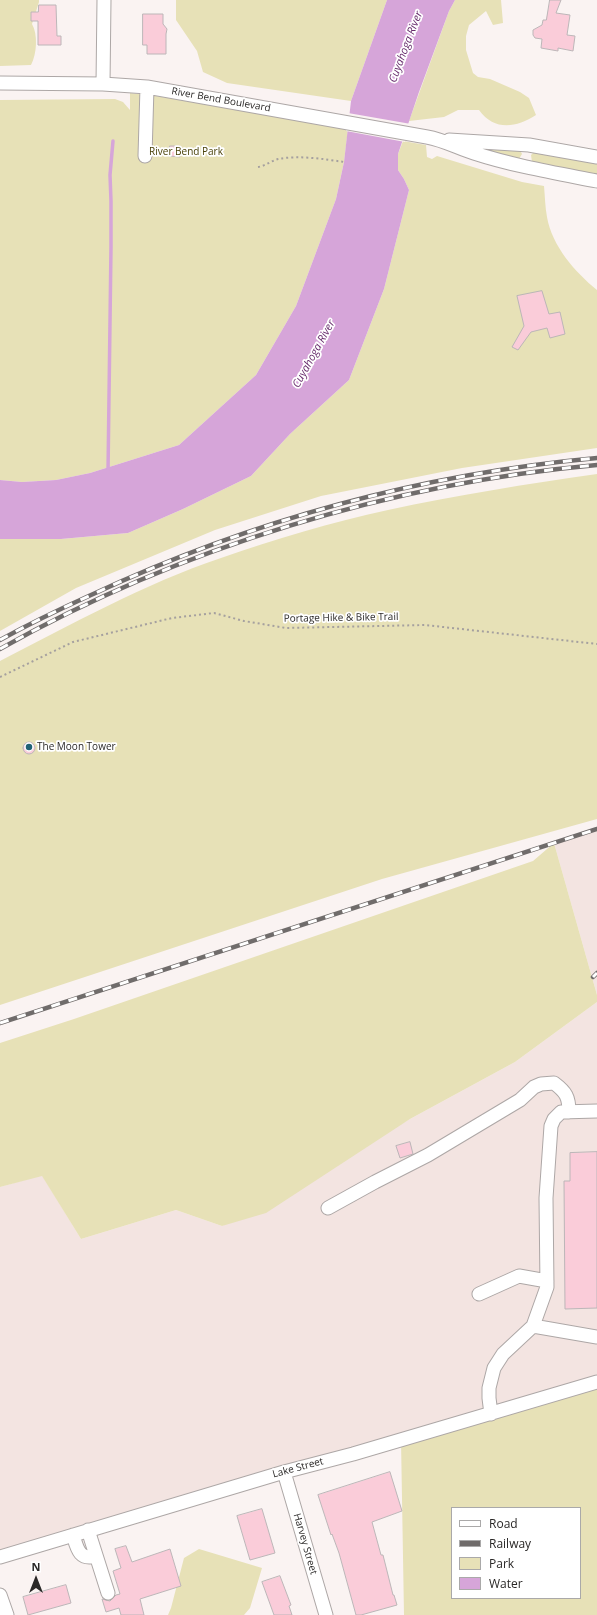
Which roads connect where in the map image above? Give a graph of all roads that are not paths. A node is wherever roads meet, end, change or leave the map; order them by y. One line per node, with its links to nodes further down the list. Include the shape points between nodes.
1 (104, 0): 3 (street)
2 (0, 83): 3 (street, River Bend Boulevard)
3 (104, 84): 4 (street, River Bend Boulevard)
4 (147, 87): 5 (street, River Bend Boulevard); 7 (street)
5 (433, 138): 6 (street, River Bend Boulevard); 9 (street, River Bend Boulevard, via 473,153)
6 (529, 145): 8 (street, River Bend Boulevard); 9 (street)
7 (145, 156)
8 (597, 157)
9 (525, 167): 10 (street, River Bend Boulevard)
10 (597, 181)
11 (597, 1111): 12 (street)
12 (569, 1112): 13 (street, via 565,1091 554,1083 541,1084 520,1100 428,1155); 14 (street, via 561,1112 551,1126 546,1198)
13 (328, 1208)
14 (547, 1281): 15 (street, via 519,1276); 16 (street)
15 (479, 1294)
16 (534, 1326): 17 (street); 19 (street, via 503,1354 494,1368 489,1388)
17 (597, 1337)
18 (597, 1382): 19 (street, Lake Street)
19 (491, 1414): 20 (street, Lake Street)
20 (284, 1472): 21 (street, Lake Street); 28 (street, Harvey Street)
21 (88, 1530): 22 (street, Lake Street); 23 (street)
22 (73, 1535): 23 (street, via 82,1555); 24 (street, Lake Street)
23 (96, 1556): 25 (street)
24 (0, 1557)
25 (108, 1593)
26 (0, 1595): 27 (street)
27 (7, 1615)
28 (326, 1615)

